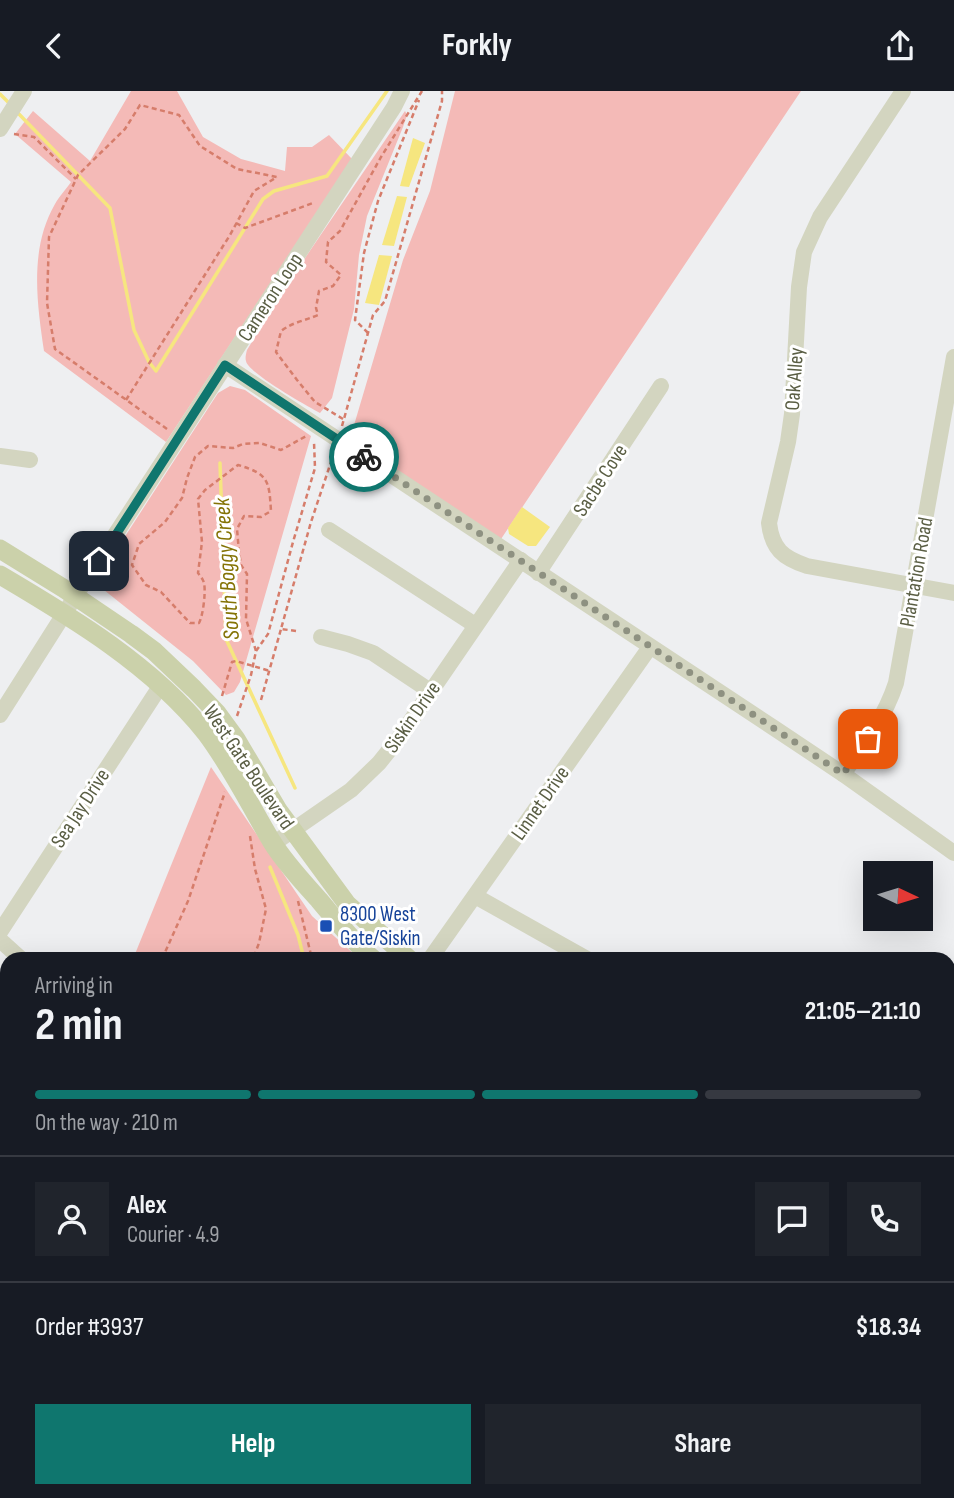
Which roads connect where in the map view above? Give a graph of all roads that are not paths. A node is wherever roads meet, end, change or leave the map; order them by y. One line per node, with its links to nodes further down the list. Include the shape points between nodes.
1 (402, 91): 6 (street, Cameron Loop)
2 (903, 91): 15 (street, Oak Alley, via 820,217 804,252 792,414 769,523 780,551 795,562)
3 (22, 94): 4 (street)
4 (7, 126)
5 (954, 357): 15 (street, Plantation Road)
6 (225, 365): 12 (street); 17 (street, Cameron Loop)
7 (662, 386): 13 (street, Sacbe Cove)
8 (0, 456): 9 (street)
9 (30, 460)
10 (329, 530): 19 (street)
11 (0, 549): 17 (main road, West Gate Boulevard)
12 (521, 560): 13 (street); 19 (street, Siskin Drive)
13 (538, 573): 21 (street)
14 (0, 575): 18 (main road, West Gate Boulevard)
15 (914, 586): 16 (street, Oak Alley); 25 (street, Plantation Road, via 891,698)
16 (954, 593)
17 (75, 596): 18 (street, Cameron Loop); 26 (main road, West Gate Boulevard, via 154,651 217,713)
18 (64, 615): 22 (main road, West Gate Boulevard); 24 (street, Cameron Loop)
19 (475, 625): 23 (street, Siskin Drive)
20 (321, 636): 23 (street, via 373,653)
21 (650, 647): 25 (street); 29 (street, Linnet Drive)
22 (161, 685): 27 (main road, West Gate Boulevard, via 207,735); 30 (street, Sea Jay Drive)
23 (430, 691): 26 (street, Siskin Drive, via 379,763 351,790)
24 (0, 715)
25 (843, 774): 28 (street)
26 (293, 831): 27 (street, Siskin Drive); 34 (main road, West Gate Boulevard, via 347,905)
27 (274, 844): 33 (main road, West Gate Boulevard)
28 (954, 853)
29 (475, 896): 35 (street, Linnet Drive); 36 (street)
30 (0, 932)
31 (0, 940): 32 (street)
32 (14, 952)
33 (367, 952)
34 (401, 952)
35 (435, 952)
36 (575, 952)

